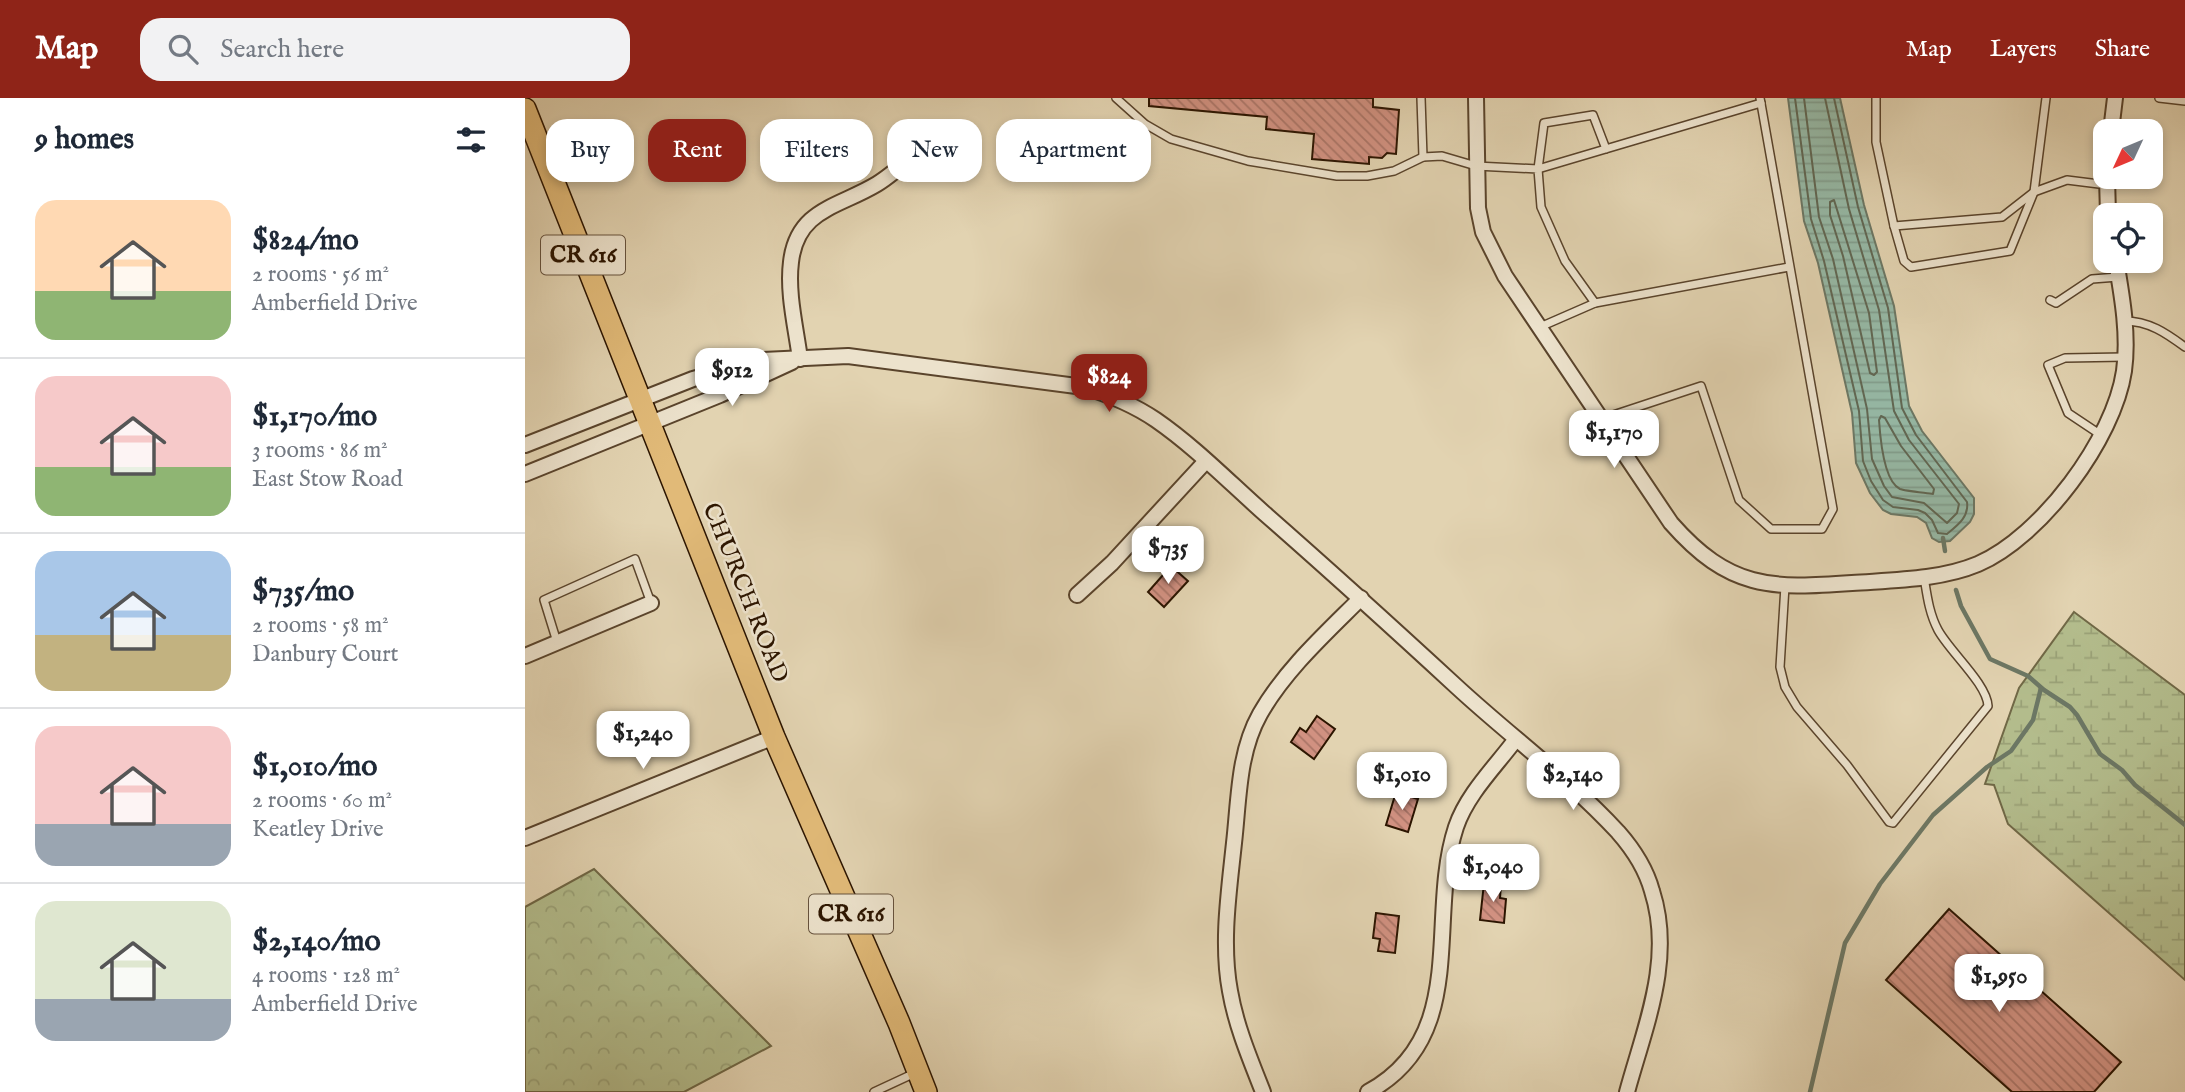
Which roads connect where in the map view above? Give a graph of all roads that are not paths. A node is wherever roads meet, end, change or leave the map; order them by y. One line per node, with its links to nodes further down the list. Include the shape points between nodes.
1 (1116, 98): 13 (lane, via 1145,124 1171,139 1248,161 1367,176 1394,171)
2 (1420, 98): 13 (lane)
3 (1476, 98): 14 (street)
4 (1876, 98): 19 (lane, via 1876,142)
5 (2046, 98): 18 (lane)
6 (2115, 98): 11 (street)
7 (2159, 98): 9 (lane)
8 (1760, 101): 12 (lane); 20 (lane)
9 (2185, 102)
10 (525, 109): 30 (main road, CHURCH ROAD / CR 616)
11 (2112, 119)
12 (1606, 149): 15 (lane); 15 (lane, via 1593,115 1544,123)
13 (1423, 157): 14 (lane, via 1442,156)
14 (1476, 166): 15 (lane); 26 (street, via 1483,232)
15 (1538, 169): 24 (lane, via 1541,207 1565,261)
16 (887, 176): 29 (street, via 819,212 799,235 790,279)
17 (2093, 181): 18 (lane, via 2067,180)
18 (2034, 192): 19 (lane, via 2002,217); 19 (lane, via 2010,251 1911,267 1904,261)
19 (1894, 226)
20 (1789, 267): 24 (lane); 31 (lane, via 1833,509 1822,529 1771,529 1739,500 1700,386)
21 (2118, 273): 22 (street)
22 (2119, 277): 23 (lane, via 2092,279 2056,303); 25 (street)
23 (2050, 300)
24 (1595, 303): 26 (lane)
25 (2124, 321): 27 (lane, via 2141,321); 28 (street)
26 (1539, 327): 31 (street)
27 (2185, 347)
28 (2125, 357): 33 (street, via 2120,393); 33 (lane, via 2064,358 2048,365 2067,413)
29 (800, 359): 30 (street, via 744,363); 32 (street); 35 (street, via 825,355 881,359 1084,387 1144,412)
30 (641, 401): 32 (main road, CHURCH ROAD / CR 616); 34 (street)
31 (1600, 419): 38 (street, via 1671,523 1700,553 1736,575)
32 (649, 423): 36 (street); 44 (main road, CHURCH ROAD / CR 616)
33 (2102, 435): 37 (street, via 2031,528 1996,555 1967,568)
34 (525, 445)
35 (1206, 461): 39 (street); 40 (street)
36 (525, 474)
37 (1924, 576): 38 (street); 38 (lane, via 1936,627 1986,692 1988,706 1893,823 1784,687 1780,667)
38 (1785, 586)
39 (1077, 595)
40 (1361, 597): 45 (street); 50 (street, via 1268,700 1252,731 1243,766 1230,886 1227,972 1235,1014)
41 (651, 603): 42 (street); 42 (lane, via 635,559 544,600)
42 (557, 642): 43 (street)
43 (525, 656)
44 (773, 737): 46 (street); 47 (main road, CHURCH ROAD / CR 616)
45 (1516, 739): 51 (street, via 1463,810 1457,825 1449,858 1437,989 1423,1038 1409,1061); 52 (street, via 1619,834 1652,889 1661,932 1658,976)
46 (525, 838)
47 (918, 1072): 48 (lane); 49 (main road, CHURCH ROAD / CR 616)
48 (874, 1092)
49 (926, 1092)
50 (1263, 1092)
51 (1368, 1092)
52 (1627, 1092)

